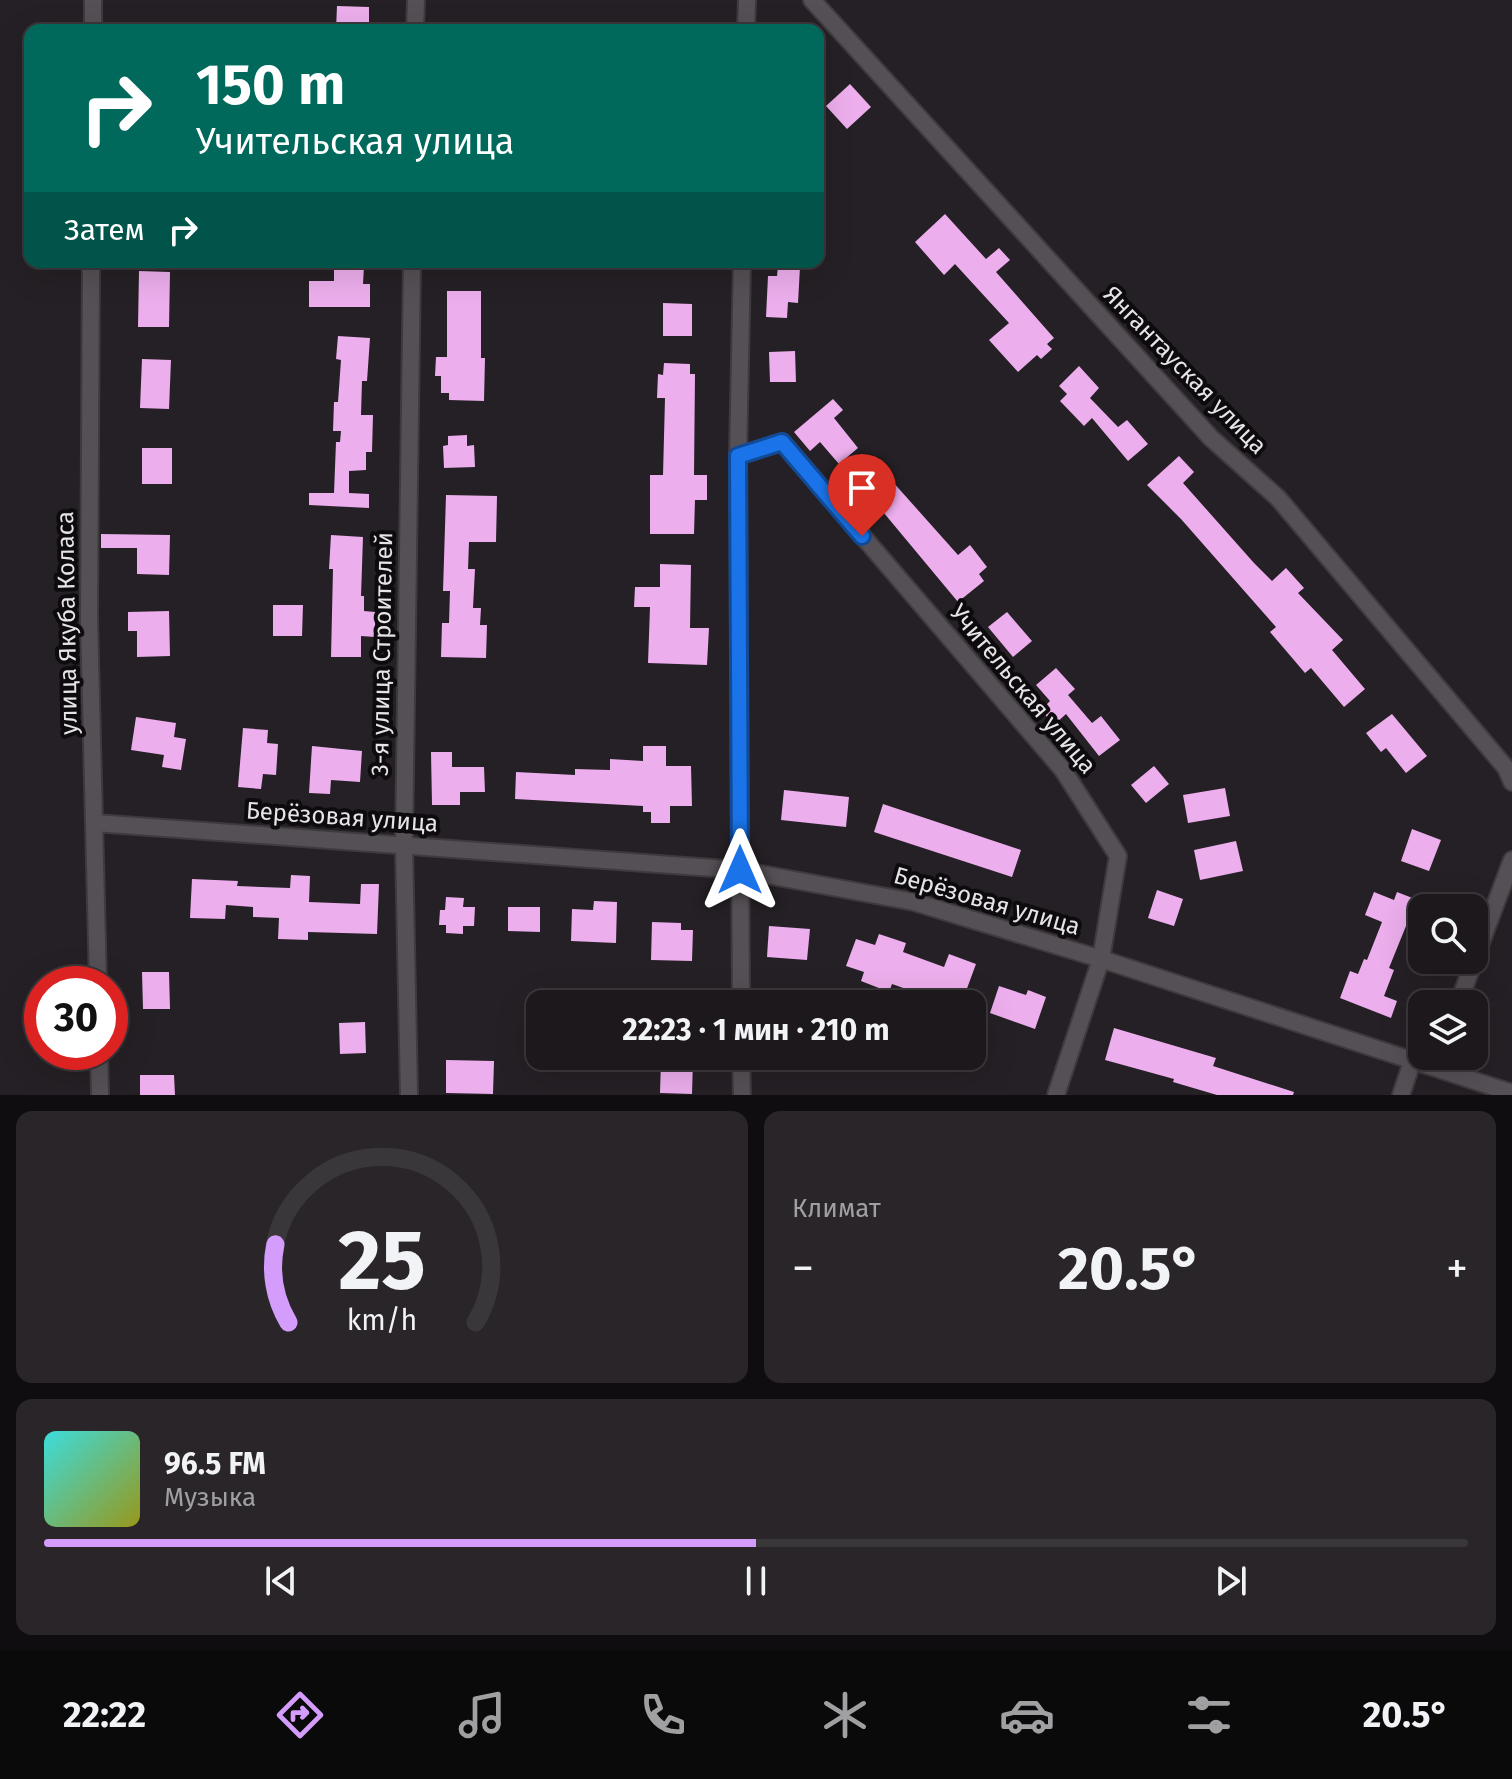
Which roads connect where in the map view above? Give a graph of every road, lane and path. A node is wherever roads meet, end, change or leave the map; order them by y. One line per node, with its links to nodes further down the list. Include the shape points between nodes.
1 (93, 0): 5 (street)
2 (416, 0): 6 (street)
3 (747, 0): 7 (street)
4 (812, 0): 12 (street, Янгантауская улица, via 1211,438 1278,498 1506,768)
5 (93, 24)
6 (415, 24)
7 (746, 24)
8 (91, 268): 13 (street, улица Якуба Коласа, via 89,620)
9 (412, 268): 14 (street, 3-я улица Строителей)
10 (742, 268): 11 (street)
11 (738, 456): 16 (street); 17 (street, Учительская улица, via 782,442 1063,770 1118,856)
12 (1512, 782)
13 (95, 823): 14 (street, Берёзовая улица); 18 (street, улица Якуба Коласа)
14 (404, 845): 16 (street, Берёзовая улица); 28 (street, 3-я улица Строителей)
15 (1512, 860): 20 (street)
16 (740, 870): 17 (street, Берёзовая улица, via 914,902); 19 (street)
17 (1101, 959): 21 (street, Берёзовая улица); 30 (street, Учительская улица)
18 (98, 966)
19 (741, 990)
20 (1463, 990)
21 (1408, 1055)
22 (99, 1070): 27 (street)
23 (741, 1070): 29 (street)
24 (1412, 1070): 31 (street)
25 (1450, 1070): 26 (street, Берёзовая улица)
26 (1512, 1093)
27 (100, 1095)
28 (409, 1095)
29 (742, 1095)
30 (1056, 1095)
31 (1401, 1095)

